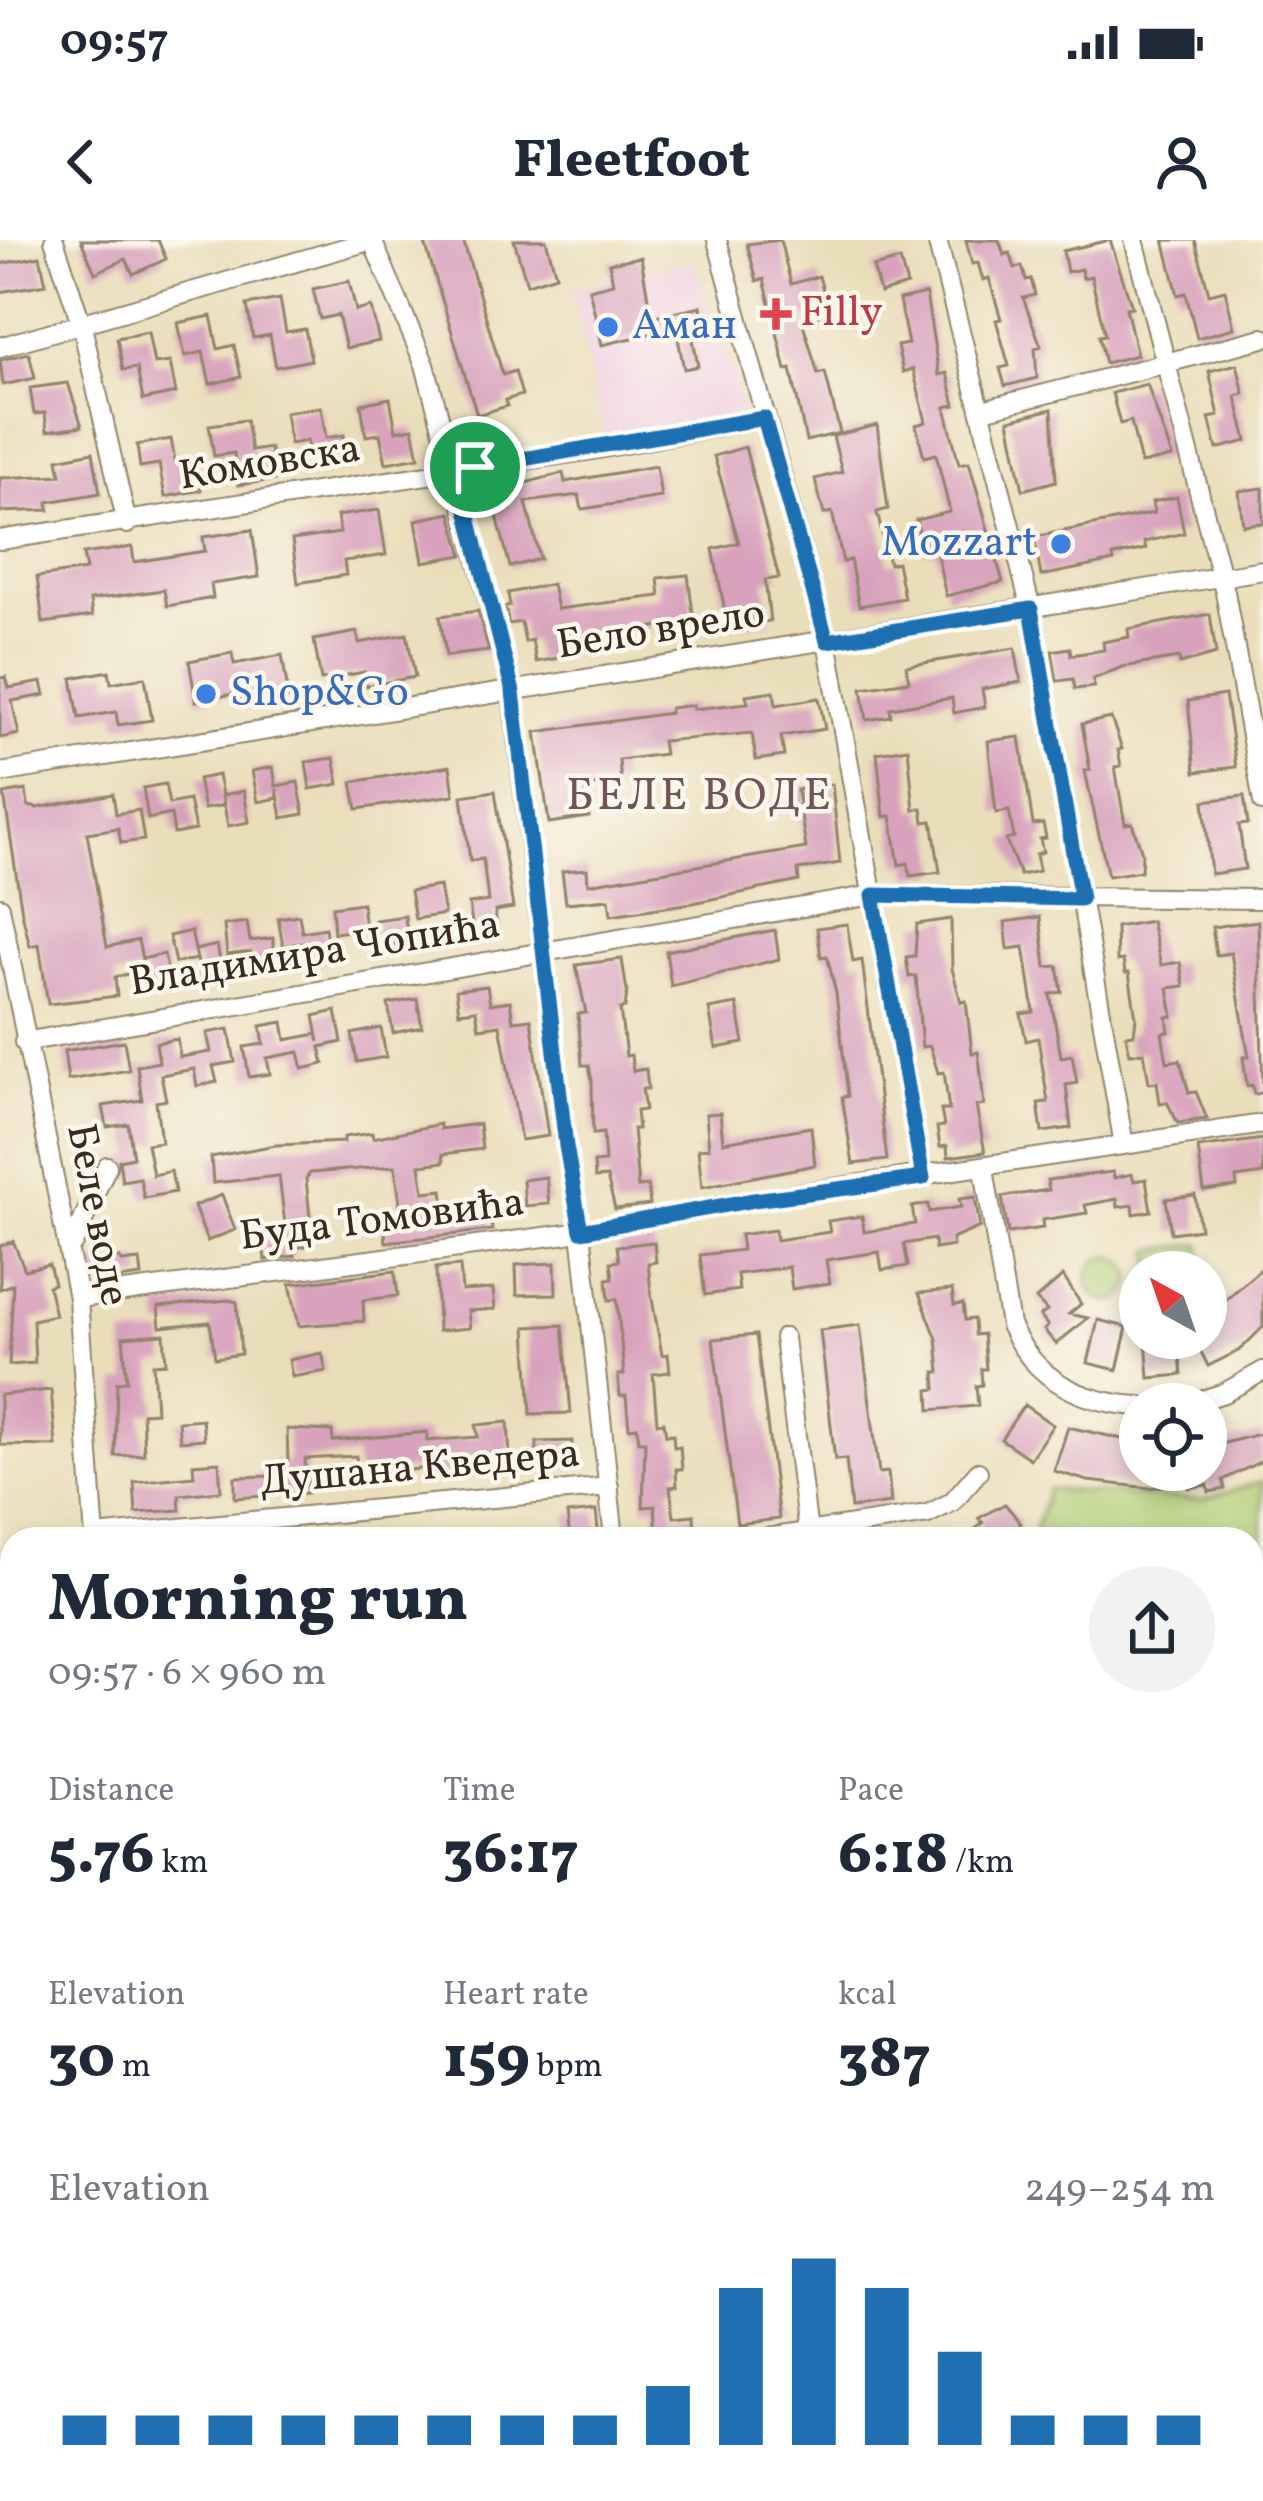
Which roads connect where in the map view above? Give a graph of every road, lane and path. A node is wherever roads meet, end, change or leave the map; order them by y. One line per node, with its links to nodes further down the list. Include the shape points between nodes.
1 (54, 240): 6 (street)
2 (372, 240): 6 (street); 12 (street, via 425,365)
3 (717, 240): 11 (street)
4 (937, 240): 10 (street)
5 (1134, 240): 9 (street)
6 (82, 326): 8 (street); 13 (street)
7 (1263, 338): 9 (street)
8 (0, 346)
9 (1166, 364): 10 (street); 16 (street)
10 (983, 410): 17 (street)
11 (764, 418): 12 (street, Комовска); 18 (street)
12 (457, 470): 13 (street, Комовска); 19 (street)
13 (127, 524): 14 (street, Комовска)
14 (0, 540)
15 (1263, 570): 16 (street, Бело врело)
16 (1222, 577): 17 (street, Бело врело); 21 (street)
17 (1031, 609): 18 (street, Бело врело); 23 (street)
18 (827, 641): 19 (street, Бело врело); 22 (street)
19 (513, 692): 20 (street, Бело врело); 26 (street)
20 (0, 773)
21 (1263, 802)
22 (873, 895): 23 (street, Владимира Чопића); 26 (street, Владимира Чопића); 32 (street)
23 (1081, 899): 24 (street, Владимира Чопића); 29 (street)
24 (1263, 899)
25 (0, 907): 27 (street, Беле воде)
26 (545, 953): 27 (street, Владимира Чопића); 33 (street)
27 (24, 1042): 34 (street, Беле воде)
28 (1263, 1124): 29 (street, Буда Томовића)
29 (1124, 1145): 31 (street, Буда Томовића)
30 (107, 1166): 34 (street)
31 (984, 1168): 32 (street, Буда Томовића); 39 (street, via 1019,1345 1058,1384)
32 (923, 1178): 33 (street, Буда Томовића)
33 (581, 1231): 35 (street, Буда Томовића); 41 (street)
34 (71, 1253): 35 (street, Беле воде)
35 (78, 1298): 42 (street, Беле воде)
36 (784, 1338): 45 (street)
37 (1263, 1371): 38 (street)
38 (1227, 1392)
39 (1119, 1404)
40 (978, 1472): 46 (street, via 952,1502 928,1514)
41 (609, 1487): 43 (street, Душана Кведера); 44 (street)
42 (93, 1527)
43 (205, 1527)
44 (613, 1527)
45 (807, 1527)
46 (846, 1527)

